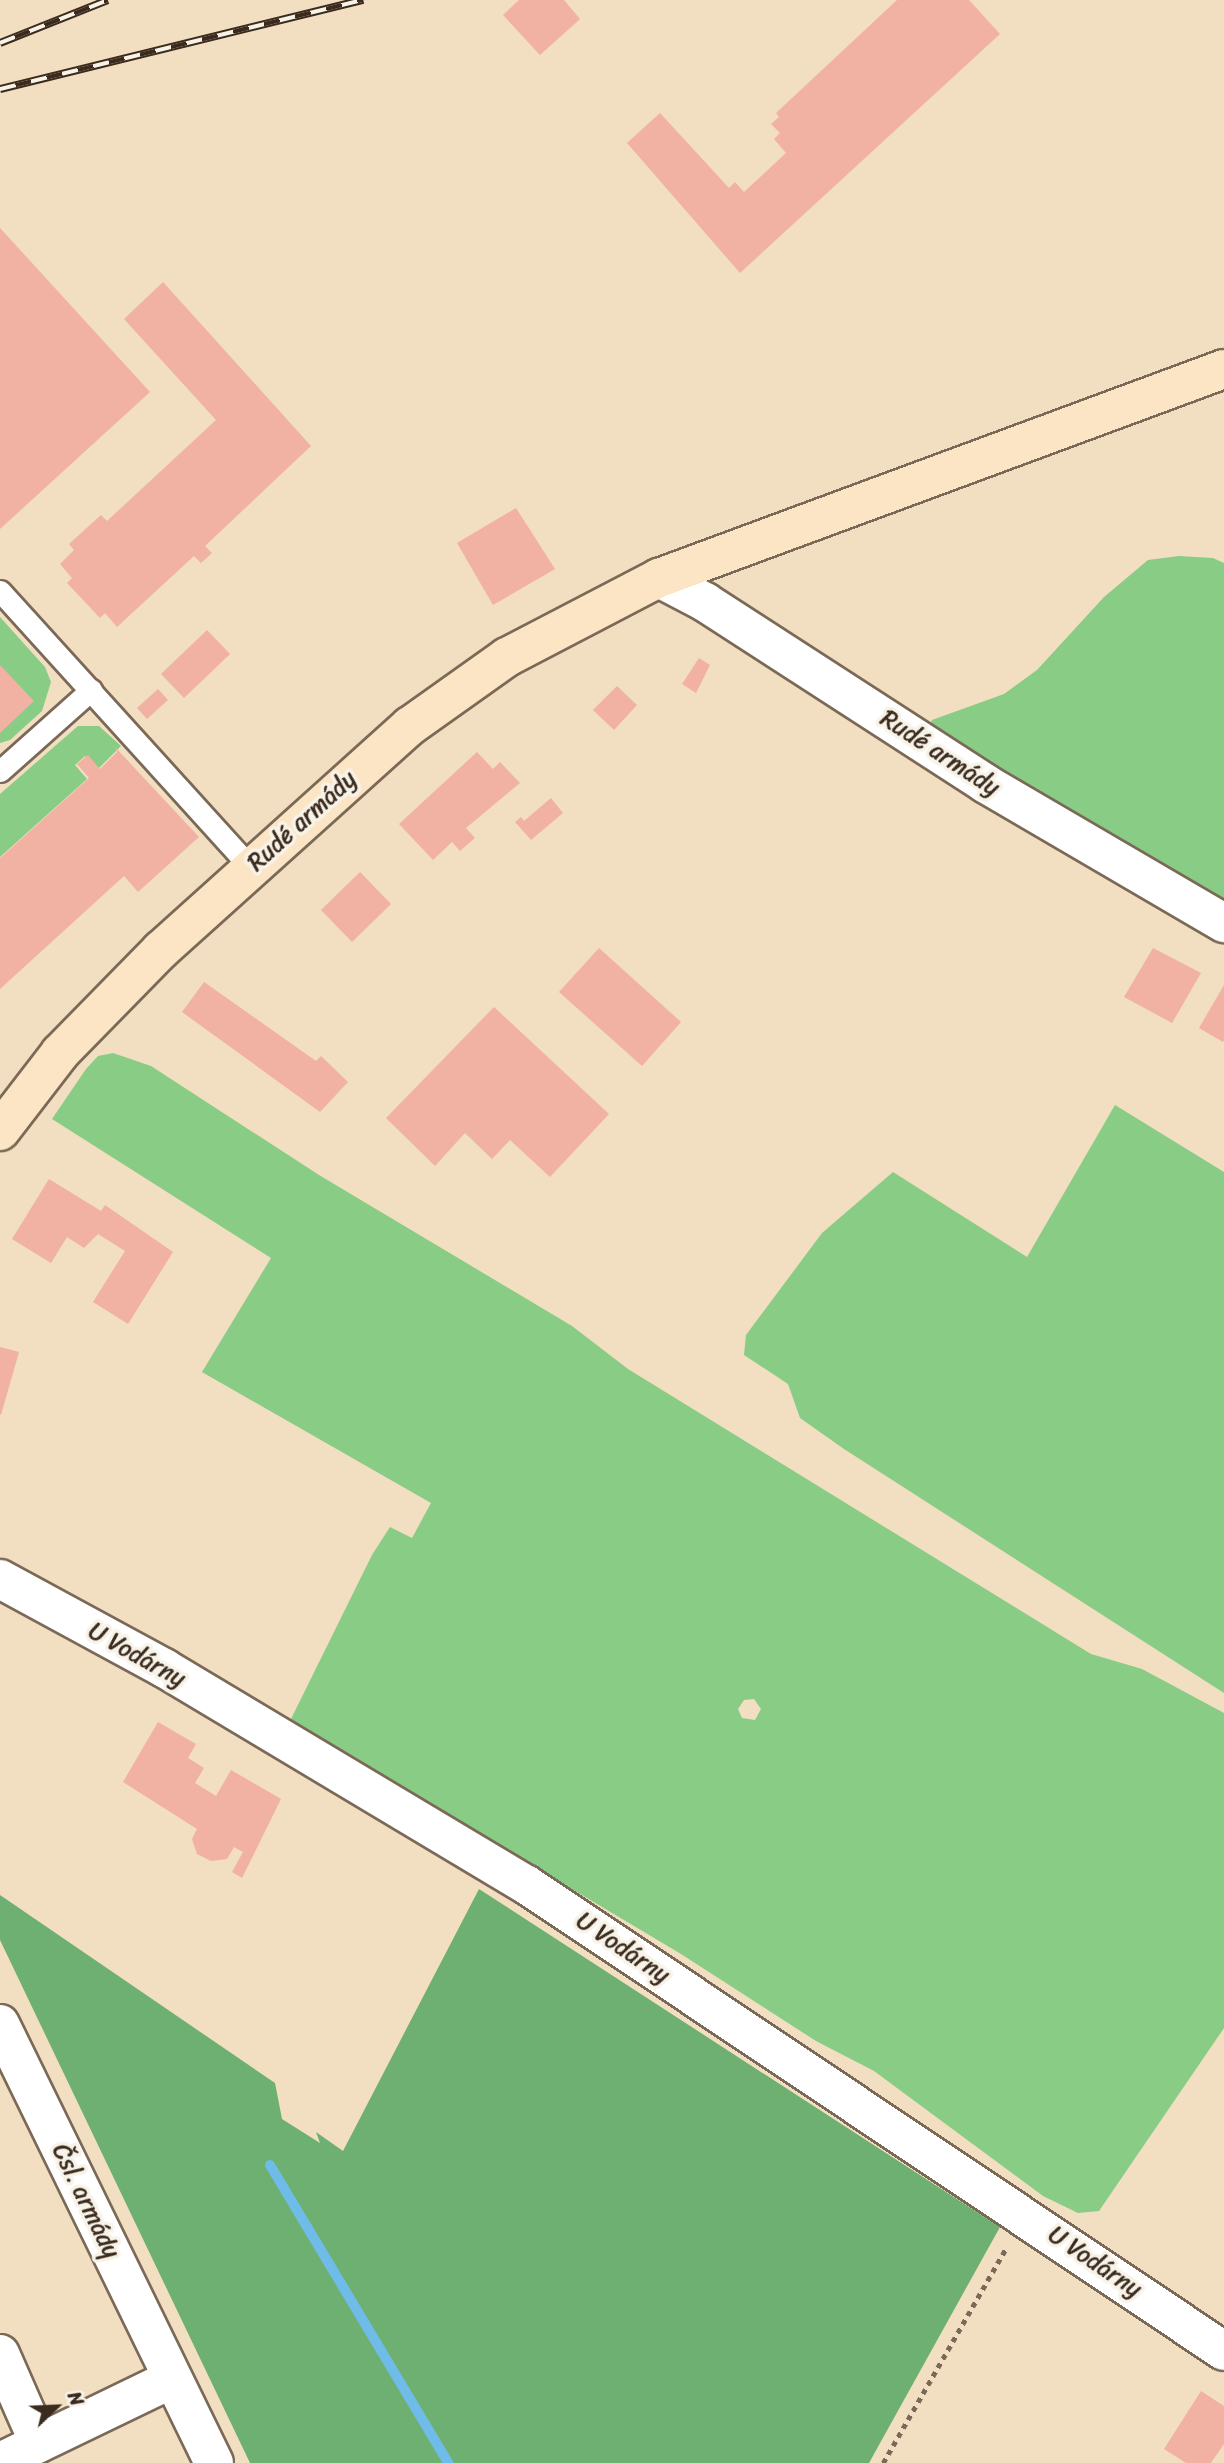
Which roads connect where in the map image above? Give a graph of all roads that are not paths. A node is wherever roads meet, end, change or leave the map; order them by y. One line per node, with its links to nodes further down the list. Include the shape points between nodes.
1 (1224, 369): 2 (main road, Rudé armády)
2 (659, 578): 6 (main road, Rudé armády, via 562,625 459,689 410,726); 7 (street, Rudé armády, via 705,602 986,784)
3 (0, 591): 4 (lane)
4 (91, 690): 5 (lane); 6 (lane)
5 (0, 771)
6 (250, 867): 8 (main road, Rudé armády, via 99,1011)
7 (1224, 923)
8 (0, 1131)
9 (0, 1579): 11 (street, U Vodárny, via 164,1668 527,1885)
10 (0, 2024): 13 (street, Čsl. armády)
11 (1224, 2351)
12 (0, 2354): 14 (street)
13 (172, 2379): 14 (street); 16 (street, Čsl. armády)
14 (39, 2443): 15 (street)
15 (0, 2462)
16 (214, 2463)

